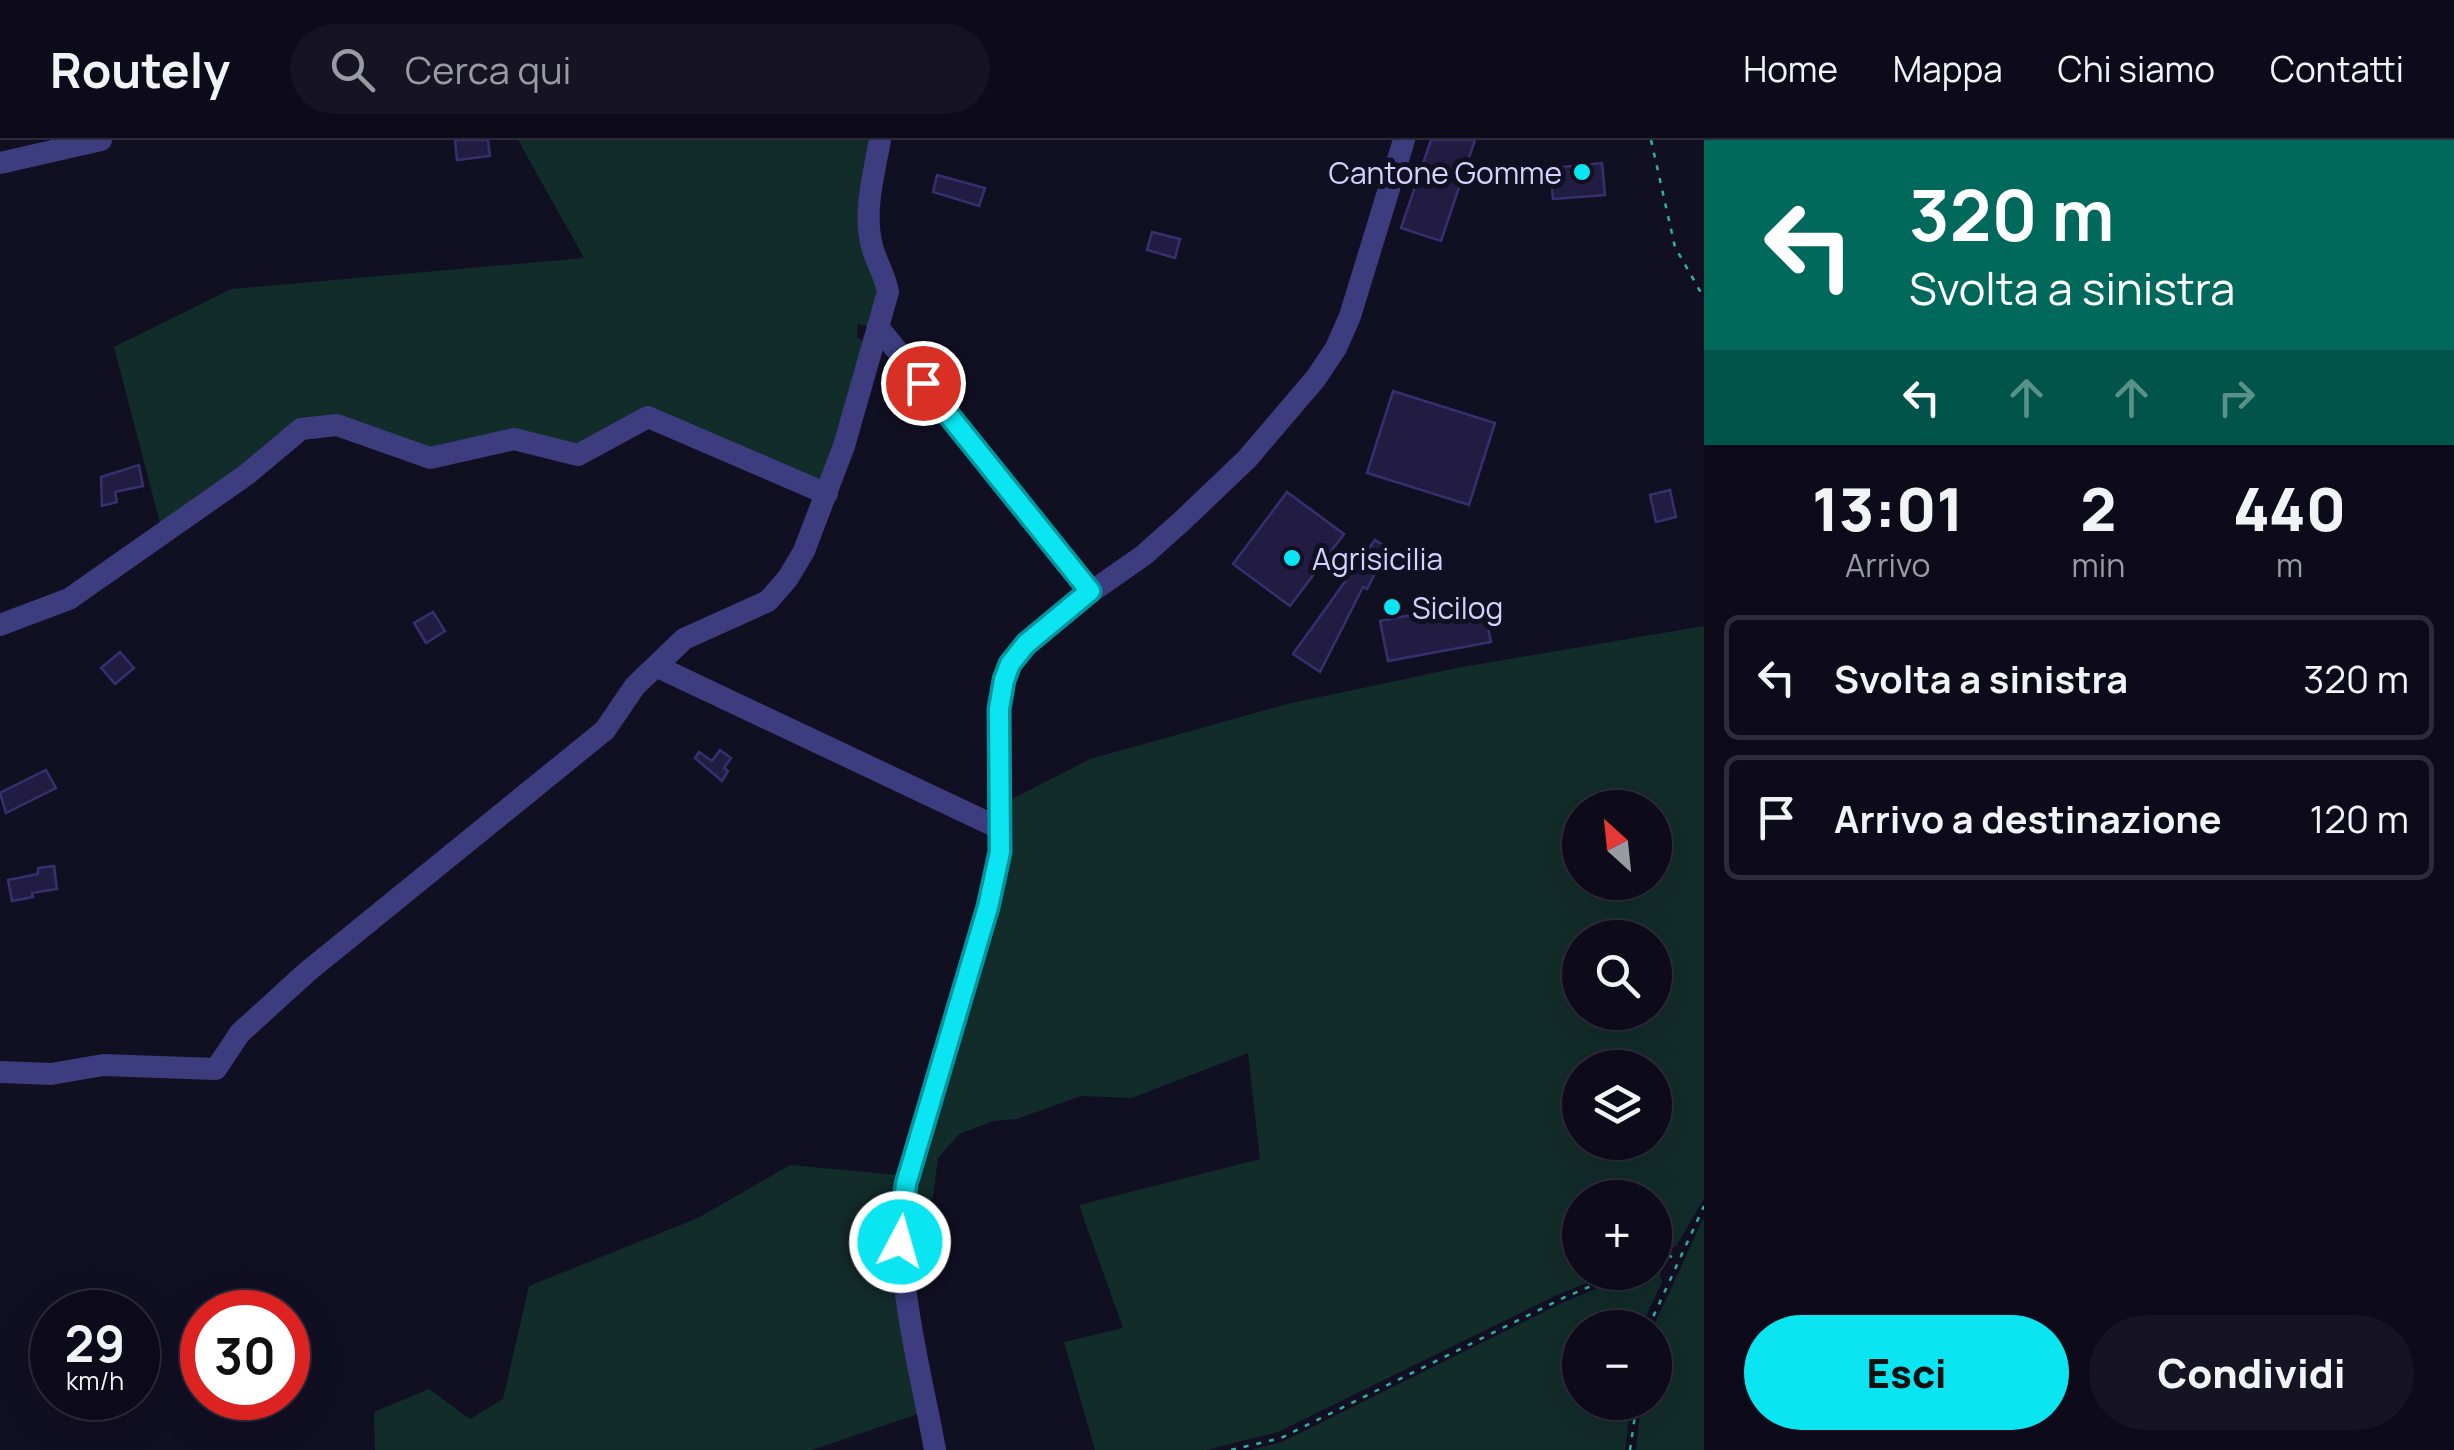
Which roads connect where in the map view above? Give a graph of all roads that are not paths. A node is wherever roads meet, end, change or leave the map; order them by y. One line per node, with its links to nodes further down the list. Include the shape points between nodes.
1 (101, 140): 4 (street)
2 (880, 140): 5 (street, via 868,219 888,292)
3 (1404, 140): 7 (street, via 1350,316 1316,378 1247,459 1182,521)
4 (0, 163)
5 (878, 328): 6 (street); 7 (street)
6 (827, 494): 8 (street, via 648,417 578,456 514,440 430,458 336,425 301,429 69,599); 9 (street, via 804,551 768,601 684,639)
7 (1090, 591): 10 (street, via 1010,664 999,709)
8 (0, 625)
9 (658, 667): 10 (street); 11 (street, via 635,686 605,730 306,972 240,1033 216,1069 103,1065 51,1074)
10 (999, 828): 12 (street, via 988,907 901,1211 902,1268)
11 (0, 1072)
12 (935, 1450)

